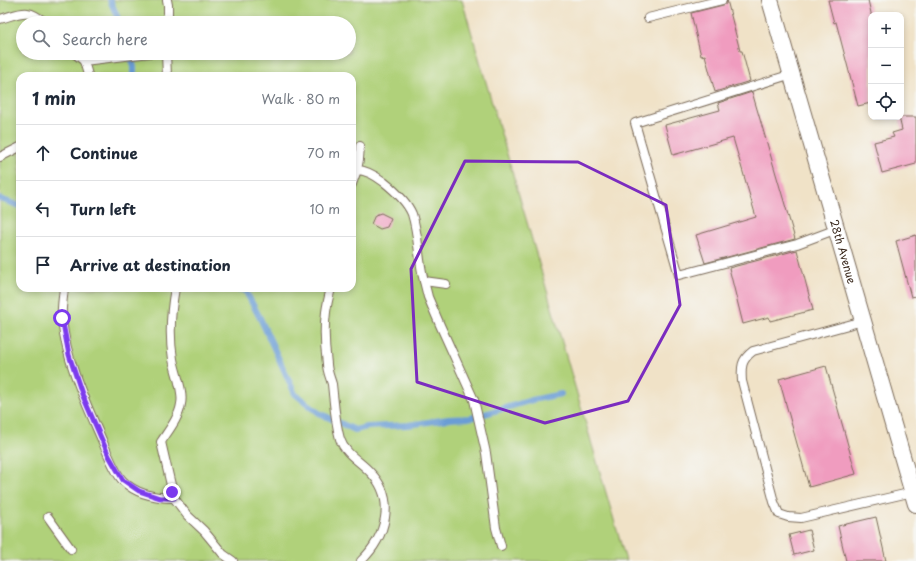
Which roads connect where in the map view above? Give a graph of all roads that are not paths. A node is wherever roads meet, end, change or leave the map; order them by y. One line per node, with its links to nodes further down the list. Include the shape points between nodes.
1 (167, 0): 5 (lane)
2 (722, 0): 6 (lane)
3 (770, 0): 13 (street, 28th Avenue)
4 (38, 16): 7 (lane, via 28,12)
5 (168, 16)
6 (648, 18)
7 (0, 19)
8 (93, 60): 10 (lane)
9 (166, 60): 12 (lane)
10 (84, 61): 11 (lane)
11 (87, 72)
12 (167, 72)
13 (792, 74): 18 (street, 28th Avenue); 18 (lane, via 635,123 679,275 797,244)
14 (360, 146): 17 (lane)
15 (16, 149): 16 (lane)
16 (0, 157)
17 (356, 170): 19 (lane, via 363,170 377,177 392,188 406,204 411,214)
18 (837, 229): 24 (street, 28th Avenue)
19 (424, 281): 20 (lane); 29 (lane, via 428,297 474,400 486,453 496,528)
20 (446, 284)
21 (64, 292): 26 (lane, via 62,318 69,355 82,394 109,456 123,480 134,488 160,498)
22 (174, 292): 26 (lane, via 172,357 182,394 181,405 172,426 160,442)
23 (330, 292): 32 (lane, via 326,313 327,365 340,440 346,450 382,486 386,504 383,529 375,545)
24 (863, 321): 25 (street, 28th Avenue); 27 (lane, via 753,351 745,356 741,368 742,381 774,502 779,514 801,518)
25 (912, 473): 27 (street, 28th Avenue)
26 (174, 498): 31 (lane, via 187,515)
27 (914, 498)
28 (48, 517): 30 (lane)
29 (501, 546)
30 (71, 549)
31 (233, 561)
32 (361, 561)

